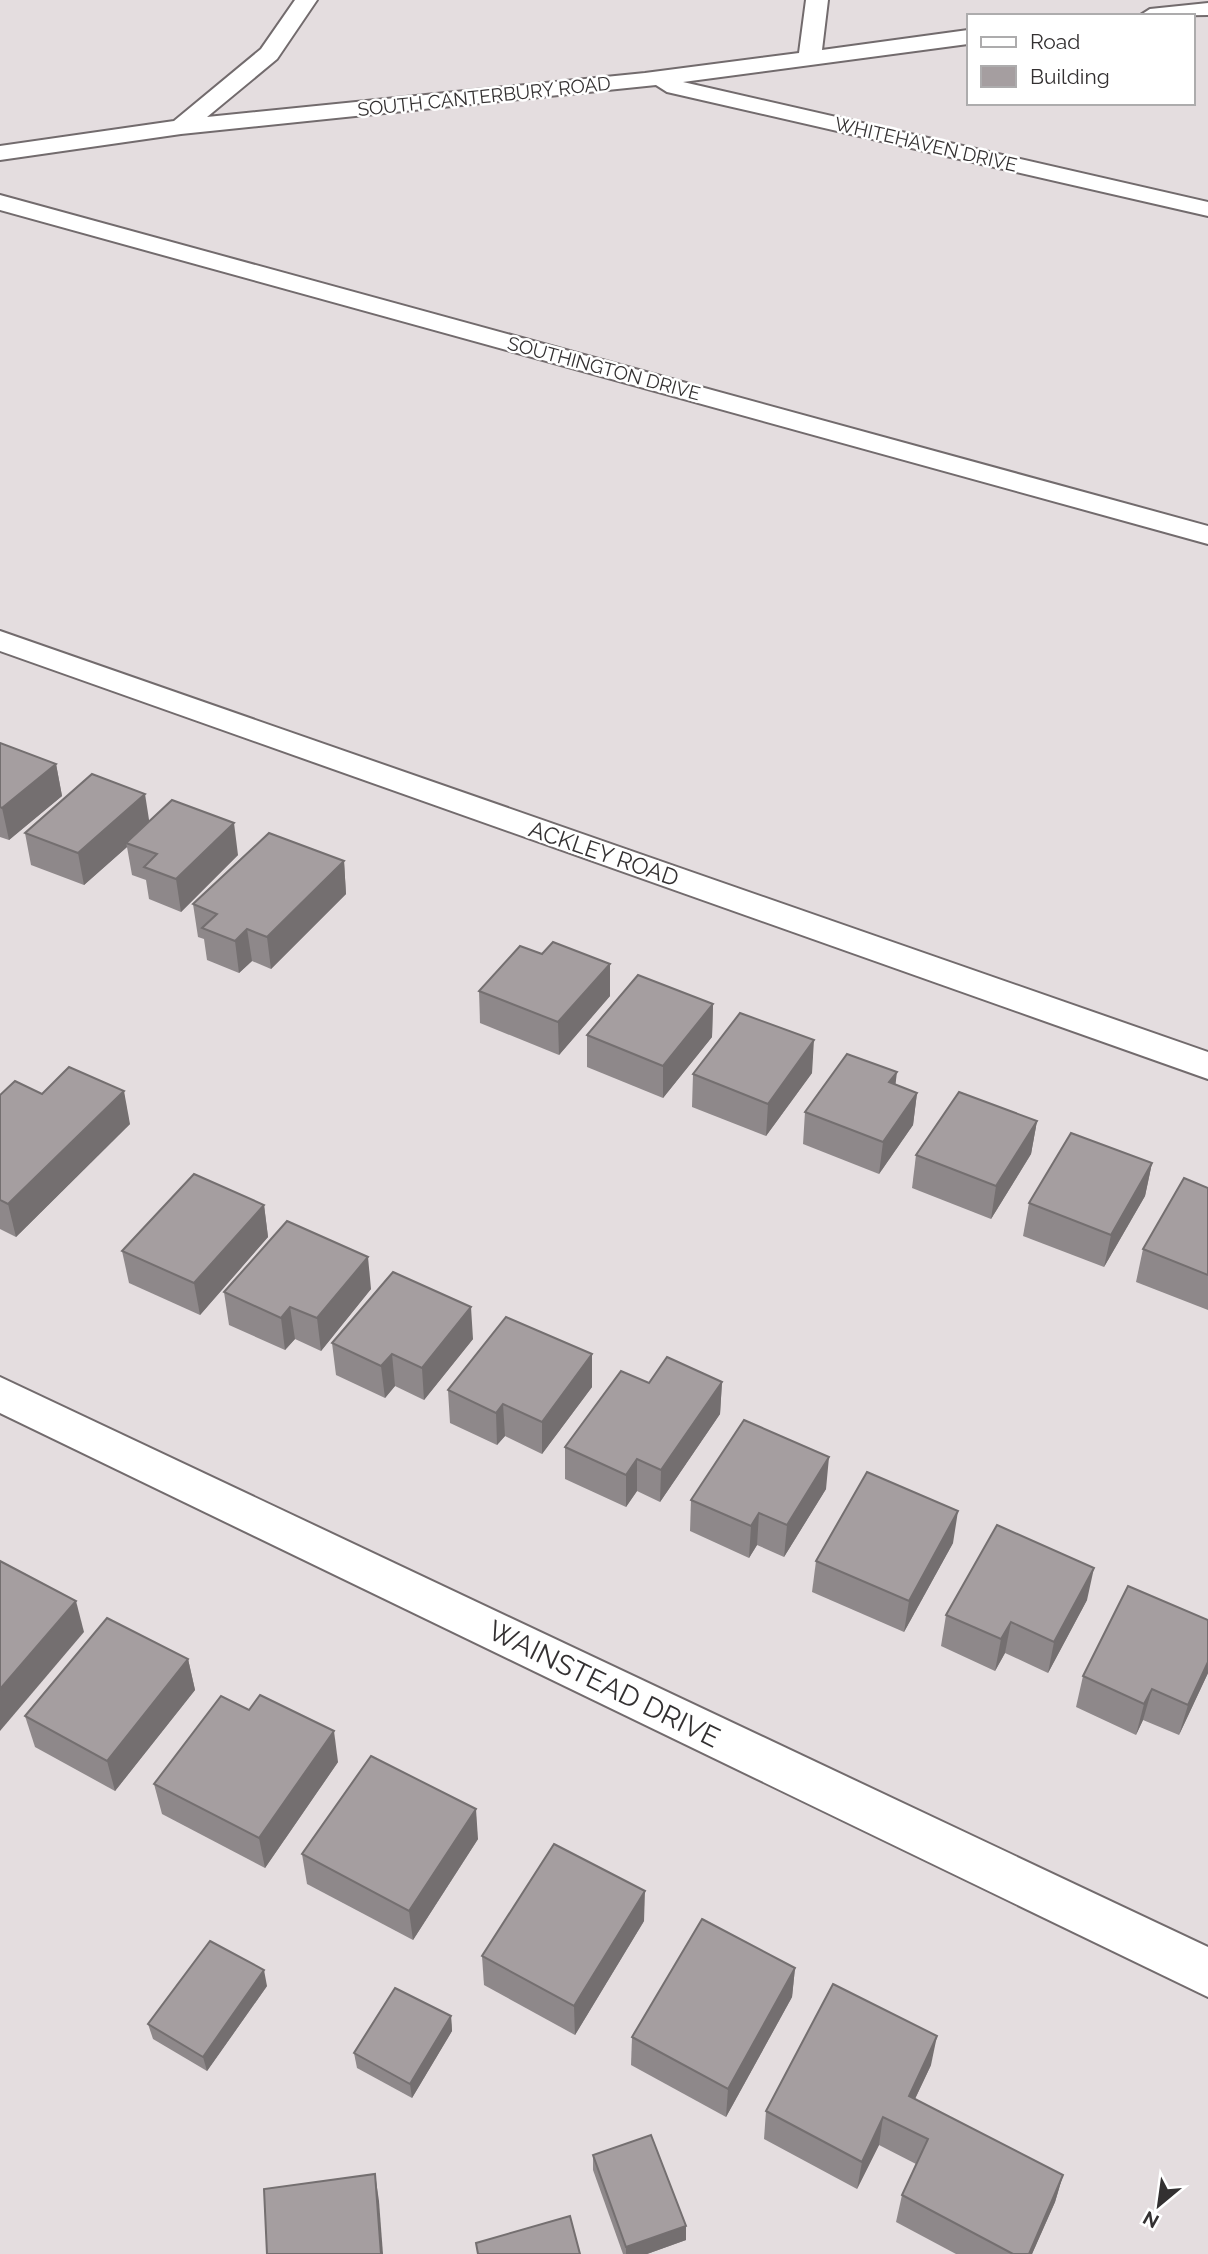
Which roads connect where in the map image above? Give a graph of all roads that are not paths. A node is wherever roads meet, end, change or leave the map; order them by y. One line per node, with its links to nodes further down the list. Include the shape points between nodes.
1 (306, 0): 8 (street, via 270,54)
2 (817, 0): 6 (street)
3 (1208, 9): 4 (street)
4 (1167, 14)
5 (967, 37): 6 (street, SOUTH CANTERBURY ROAD)
6 (810, 56): 7 (street, SOUTH CANTERBURY ROAD)
7 (645, 80): 8 (street, SOUTH CANTERBURY ROAD); 11 (street, WHITEHAVEN DRIVE)
8 (181, 127): 9 (street, SOUTH CANTERBURY ROAD)
9 (0, 153)
10 (0, 202): 12 (street, SOUTHINGTON DRIVE)
11 (1208, 209)
12 (1208, 535)
13 (0, 640): 14 (street, ACKLEY ROAD)
14 (1208, 1066)
15 (0, 1394): 16 (street, WAINSTEAD DRIVE)
16 (1208, 1973)

